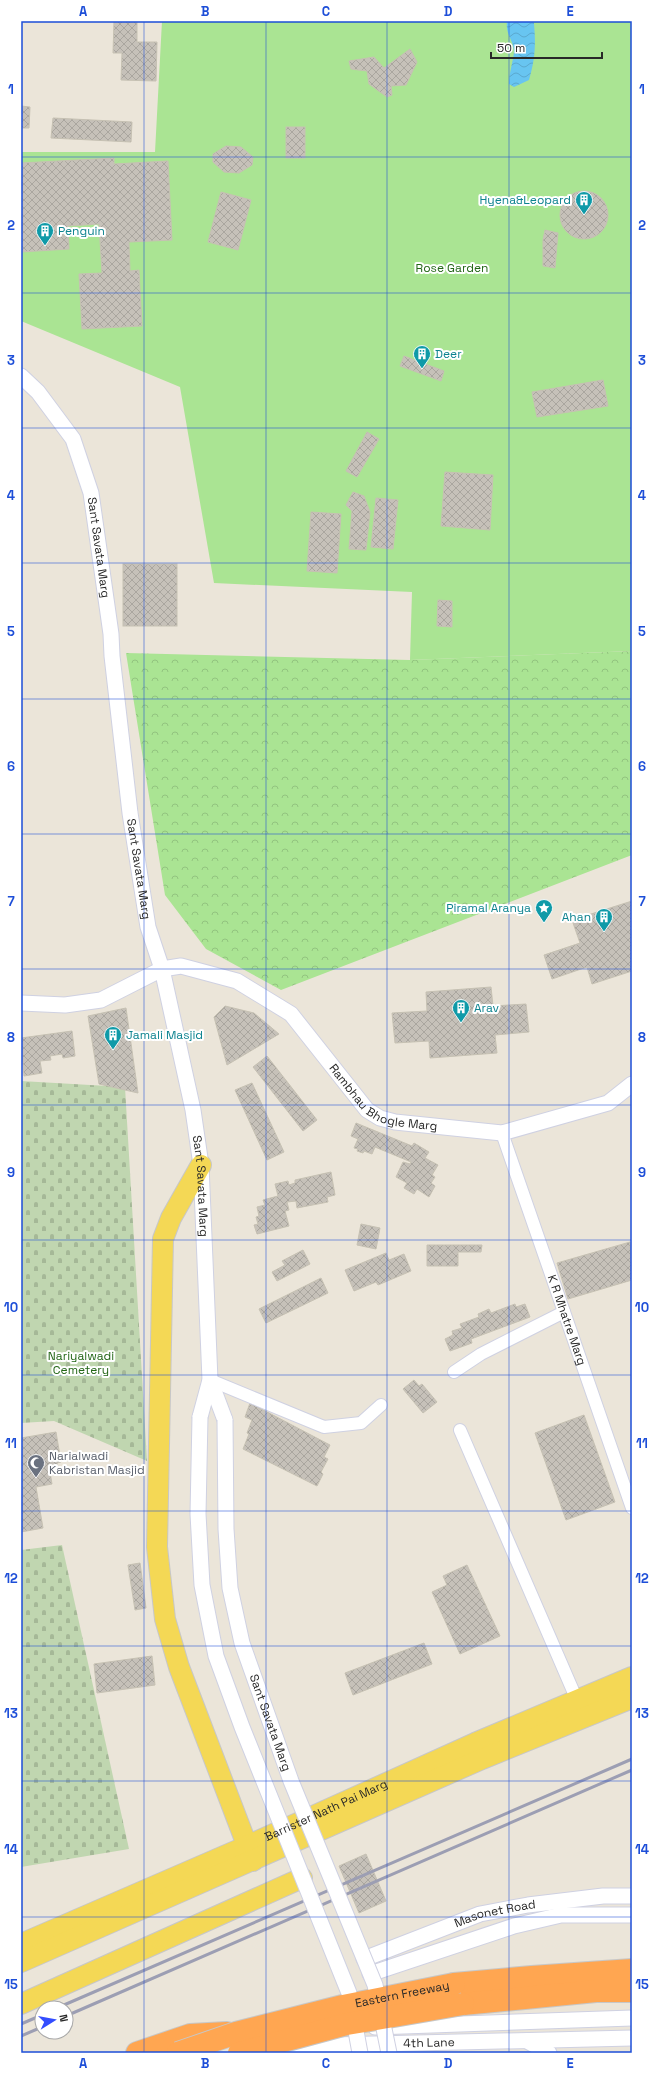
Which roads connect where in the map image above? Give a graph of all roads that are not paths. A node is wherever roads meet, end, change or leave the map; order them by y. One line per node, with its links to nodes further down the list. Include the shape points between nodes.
1 (21, 376): 2 (street, Sant Savata Marg, via 38,392 73,439 91,493 111,634 130,813 148,927)
2 (162, 969): 3 (street, Rambhau Bhogle Marg, via 101,1000 65,1005); 5 (street, Rambhau Bhogle Marg, via 180,966 237,981 291,1014 368,1110 380,1118 395,1122); 6 (street, Sant Savata Marg, via 194,1110)
3 (21, 1003)
4 (632, 1084): 5 (street, Rambhau Bhogle Marg, via 608,1103)
5 (502, 1133): 7 (street, K R Mhatre Marg)
6 (201, 1165): 9 (street, Sant Savata Marg); 16 (main road, via 162,1239 157,1547 166,1619 179,1667)
7 (564, 1312): 8 (street, via 481,1354); 12 (street, K R Mhatre Marg)
8 (454, 1372)
9 (210, 1380): 10 (street, via 324,1426 361,1423); 17 (street, Sant Savata Marg, bridge, via 200,1417 198,1514 202,1585 216,1656); 21 (street, Sant Savata Marg, bridge, via 225,1420 226,1530 230,1588 242,1643 291,1781)
10 (381, 1404)
11 (460, 1430): 15 (street)
12 (632, 1508)
13 (632, 1677): 15 (main road, Barrister Nath Pai Marg)
14 (632, 1698): 16 (main road, Barrister Nath Pai Marg)
15 (577, 1700): 16 (main road, Barrister Nath Pai Marg, via 475,1743)
16 (250, 1854): 20 (main road, Barrister Nath Pai Marg); 22 (main road, Barrister Nath Pai Marg)
17 (302, 1878): 26 (main road); 36 (street, Sant Savata Marg, bridge, via 349,1993)
18 (632, 1896): 21 (street, Masonet Road, via 603,1896 480,1914)
19 (632, 1915): 24 (street, Masonet Road, via 561,1915 514,1926)
20 (21, 1944)
21 (364, 1959): 24 (street, Sant Savata Marg, bridge)
22 (21, 1962)
23 (632, 1970): 31 (highway, Eastern Freeway, bridge, via 454,1984 343,2006)
24 (370, 1974): 37 (street, Sant Savata Marg, bridge, via 375,1985)
25 (632, 1991): 31 (highway, Eastern Freeway, bridge, via 596,1991 463,2004)
26 (21, 2004)
27 (632, 2018): 28 (street)
28 (509, 2023): 30 (street); 33 (street, via 287,2028)
29 (632, 2038): 30 (street)
30 (526, 2041): 35 (street, 4th Lane, via 294,2046); 38 (street, 4th Lane)
31 (237, 2043): 32 (highway, bridge, via 190,2035); 34 (highway, Eastern Freeway, bridge)
32 (137, 2053)
33 (173, 2053)
34 (178, 2053)
35 (259, 2053)
36 (360, 2053)
37 (390, 2053)
38 (549, 2053)

